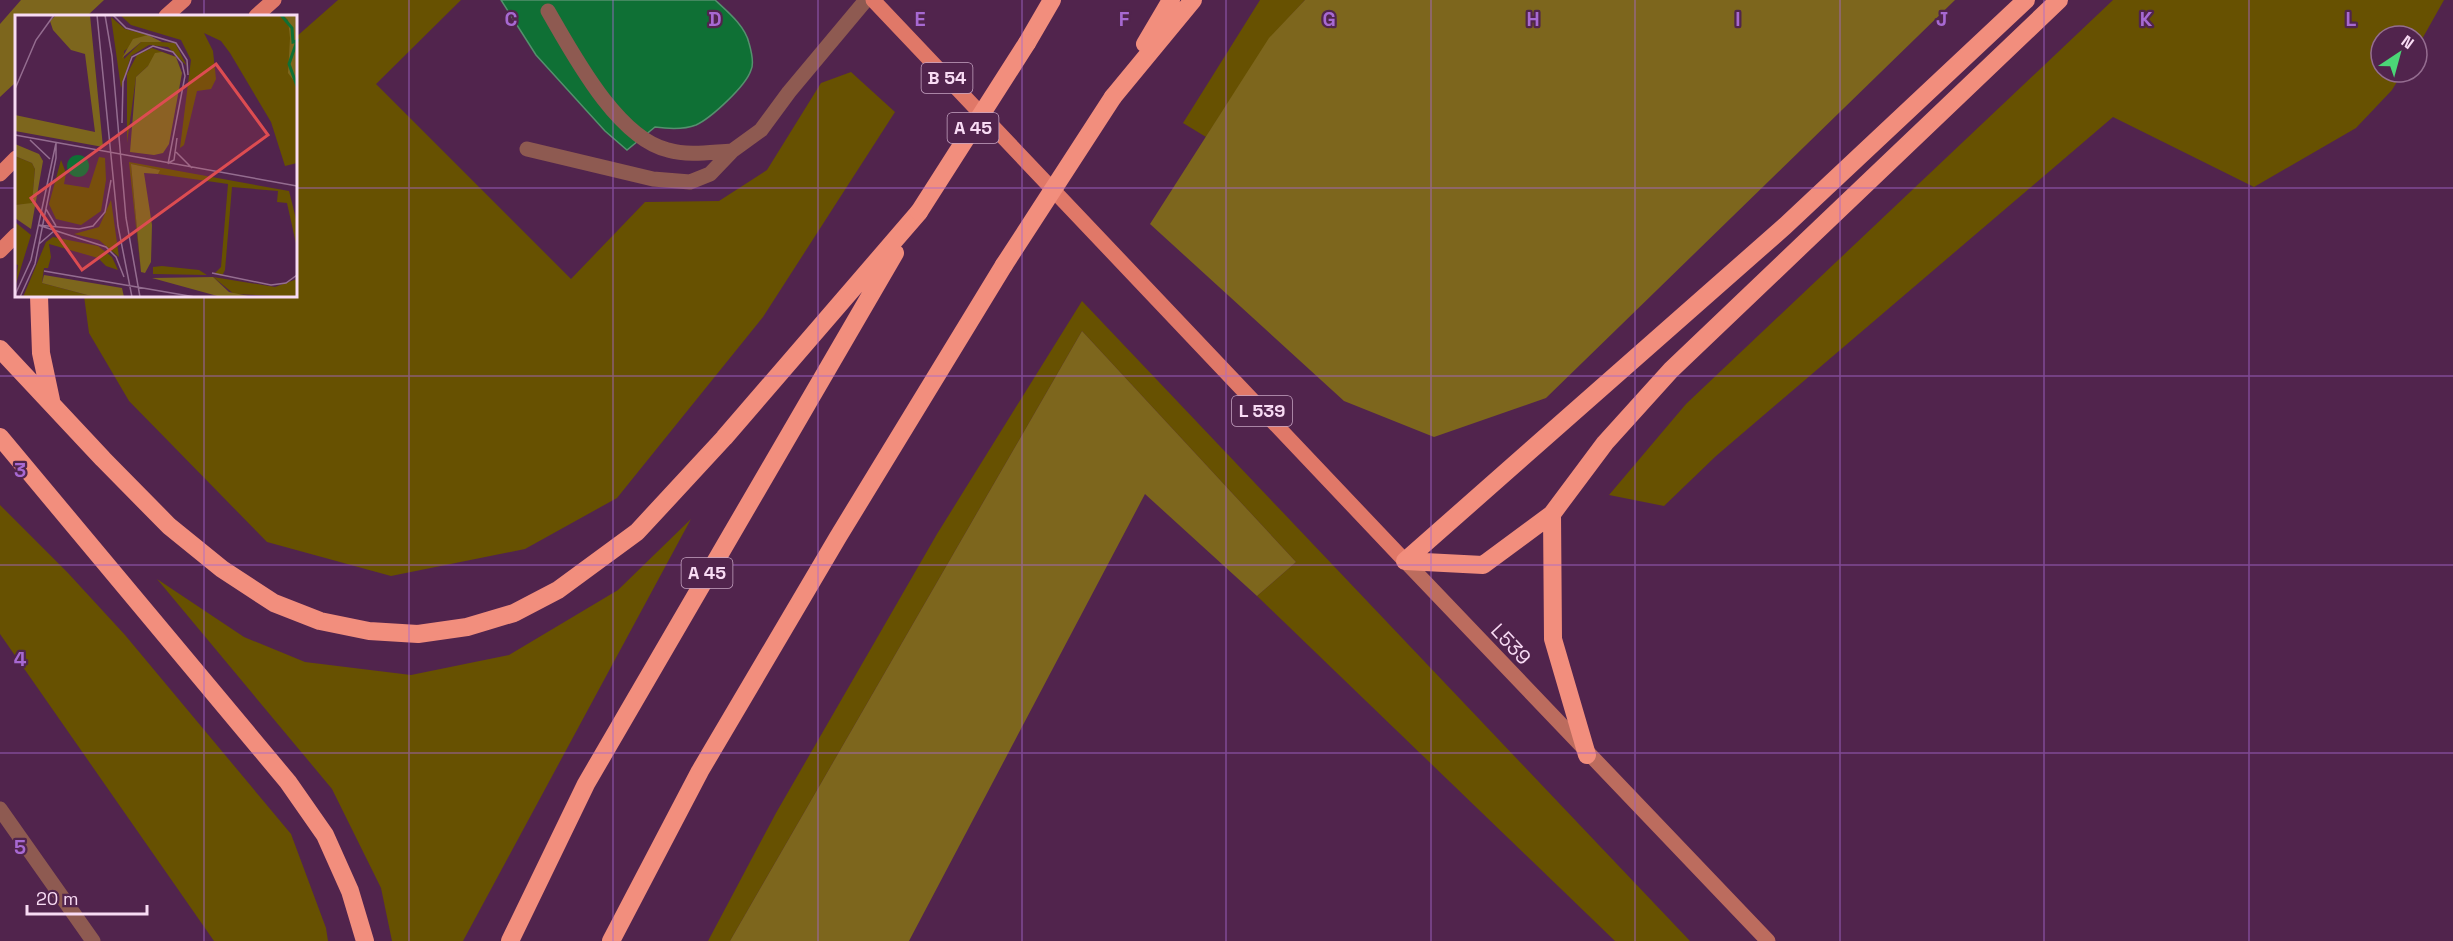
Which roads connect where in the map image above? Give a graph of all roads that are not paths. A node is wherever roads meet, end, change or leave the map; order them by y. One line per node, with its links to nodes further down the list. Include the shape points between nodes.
1 (184, 0): 11 (main road)
2 (274, 0): 12 (main road)
3 (866, 0): 15 (lane, via 761,130)
4 (873, 0): 16 (main road, B 54)
5 (1052, 0): 19 (highway, A 45, bridge)
6 (1171, 0): 13 (highway)
7 (1193, 0): 13 (highway)
8 (2026, 0): 27 (highway, via 1785,226)
9 (2059, 0): 26 (highway, via 1671,370 1605,443)
10 (548, 11): 15 (lane, via 579,64 610,106 646,141 668,150 698,154)
11 (167, 15)
12 (257, 15)
13 (1113, 97): 33 (highway, bridge, via 1004,265 838,537 706,761)
14 (527, 149): 15 (lane, via 653,179 690,182 710,174)
15 (732, 151)
16 (1020, 156): 27 (main road, L 539)
17 (15, 159): 18 (main road)
18 (0, 174)
19 (919, 212): 24 (highway, via 724,438 637,532 558,590 514,613 467,627 418,634 369,631 320,621 274,603 222,569 169,525); 32 (highway, A 45, via 586,784)
20 (15, 236): 21 (main road)
21 (0, 250)
22 (39, 297): 24 (highway, via 41,353)
23 (0, 349): 24 (highway)
24 (52, 402)
25 (0, 437): 31 (highway, via 288,782 325,835 350,891)
26 (1552, 514): 27 (highway, via 1483,565); 28 (highway, via 1553,639)
27 (1405, 561): 28 (main road, L539 / L 539)
28 (1587, 754): 34 (main road, L 539)
29 (0, 809): 30 (lane)
30 (93, 941)
31 (365, 941)
32 (510, 941)
33 (611, 941)
34 (1768, 941)

